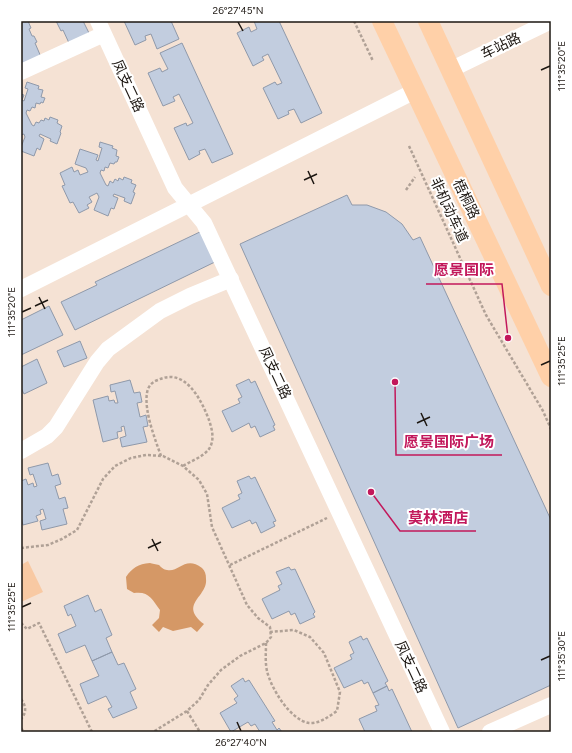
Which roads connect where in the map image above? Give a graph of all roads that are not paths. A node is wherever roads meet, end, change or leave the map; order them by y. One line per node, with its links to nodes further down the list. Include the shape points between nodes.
1 (382, 21): 7 (main road, 梧桐路)
2 (428, 21): 5 (main road)
3 (551, 21): 5 (street, 车站路)
4 (101, 28): 6 (street); 8 (street, 凤支二路, via 175,188)
5 (450, 70): 10 (main road)
6 (21, 72)
7 (415, 91): 8 (street); 12 (main road, 梧桐路)
8 (189, 204): 9 (street, 凤支二路, via 204,223); 11 (street)
9 (231, 279): 13 (street, via 160,311 108,349 56,427 47,436); 15 (street, 凤支二路)
10 (551, 286)
11 (21, 289)
12 (551, 377)
13 (21, 451)
14 (551, 705): 16 (street)
15 (442, 732)
16 (490, 732)

